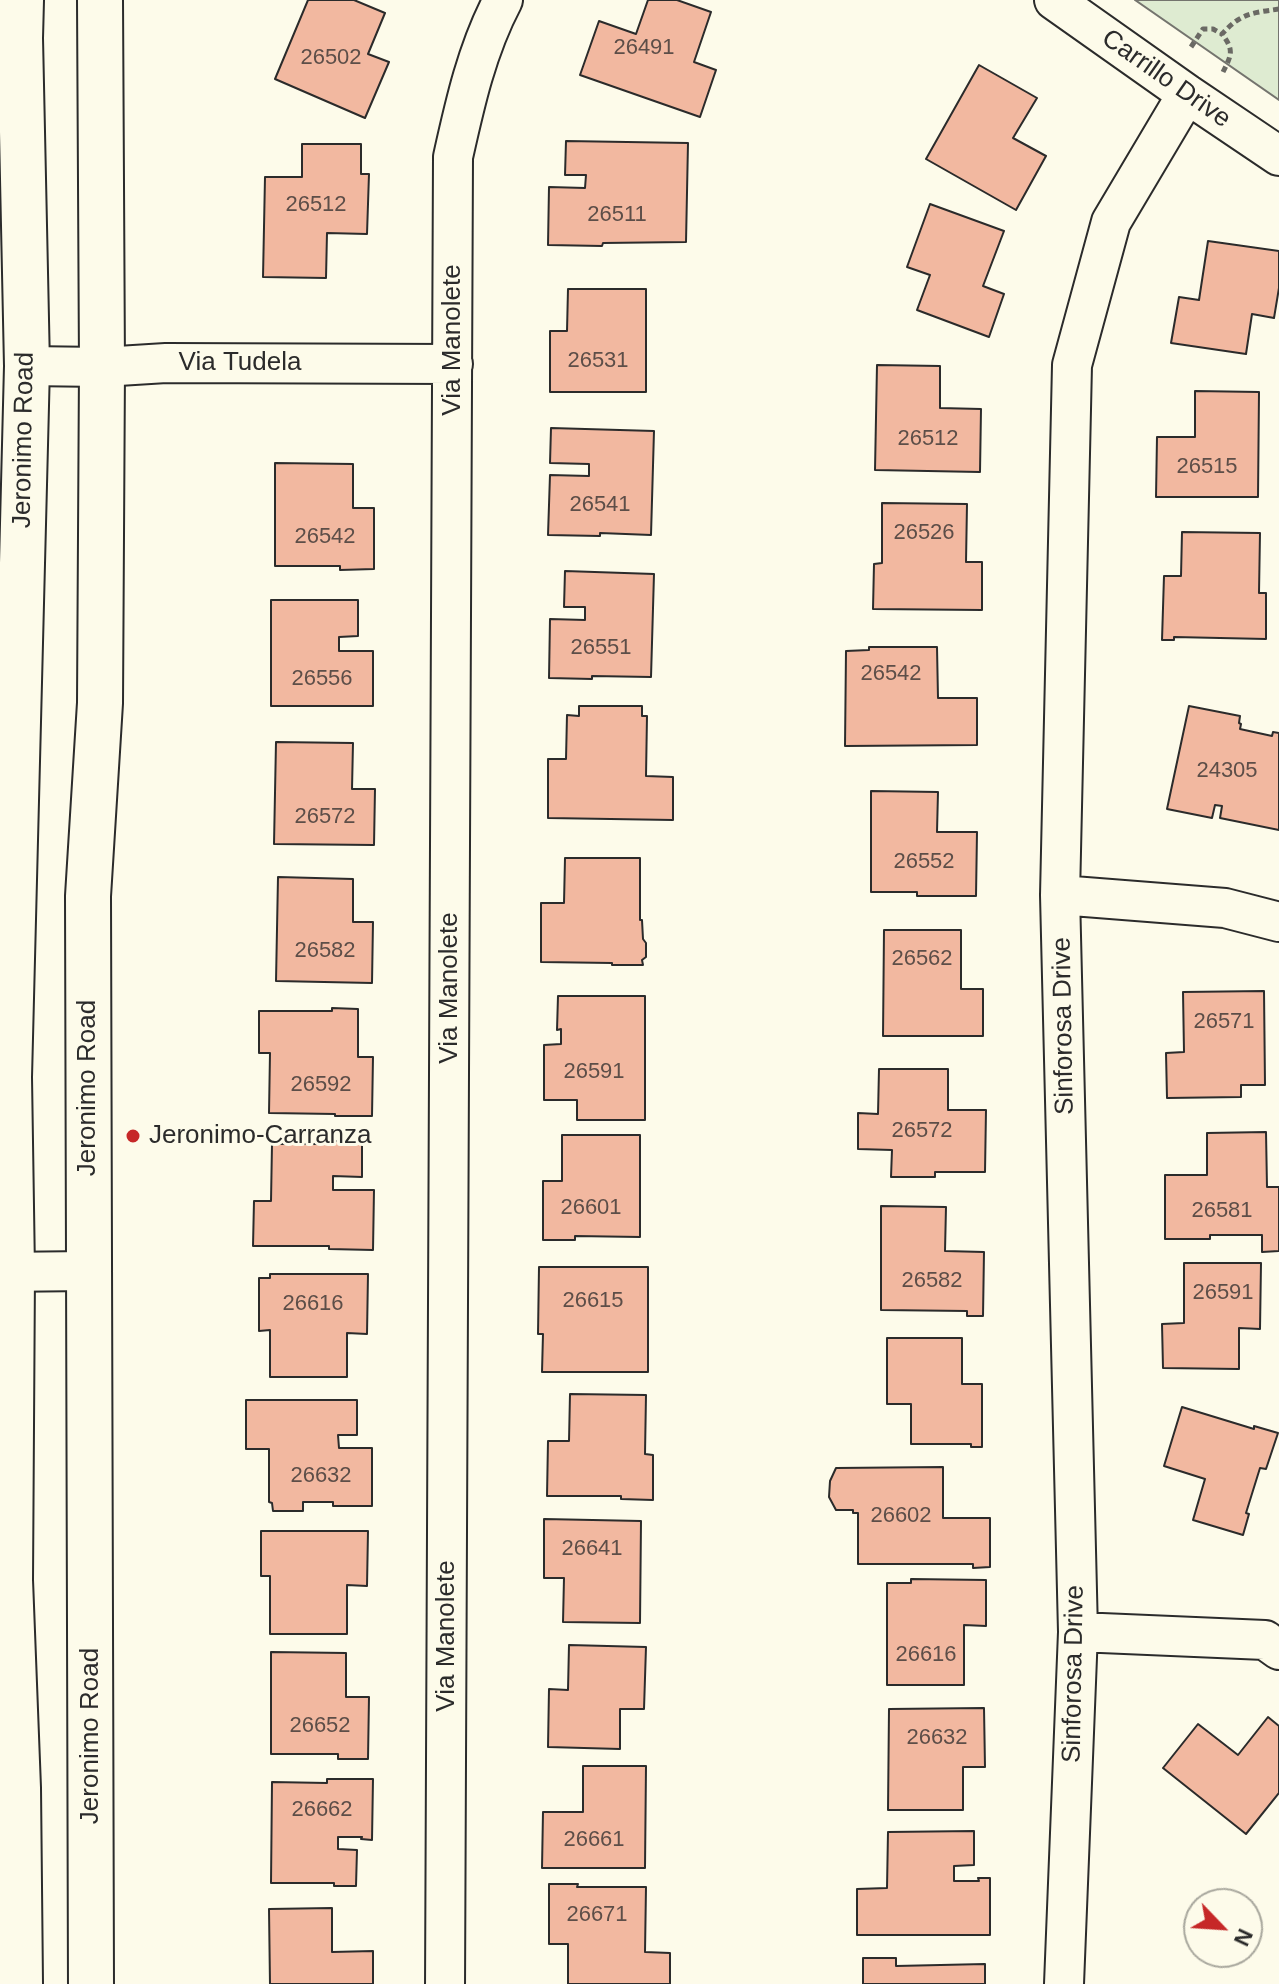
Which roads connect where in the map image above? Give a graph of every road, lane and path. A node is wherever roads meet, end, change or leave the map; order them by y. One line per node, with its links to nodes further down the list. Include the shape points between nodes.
1 (21, 0): 9 (main road, Jeronimo Road)
2 (100, 0): 10 (main road, Jeronimo Road)
3 (503, 0): 8 (street, Via Manolete, via 469,87 453,157)
4 (1054, 0): 6 (street, Carrillo Drive)
5 (1279, 9): 6 (path, via 1235,20 1222,34 1231,49 1230,59)
6 (1196, 100): 7 (street, Carrillo Drive); 11 (street, Sinforosa Drive, via 1111,222 1072,365)
7 (1279, 156)
8 (453, 364): 10 (street, Via Tudela); 19 (street, Via Manolete)
9 (27, 366): 10 (street, Via Tudela); 13 (main road, Jeronimo Road)
10 (102, 367): 14 (main road, Jeronimo Road, via 100,703 88,896)
11 (1060, 895): 12 (street, via 1225,908); 15 (street, Sinforosa Drive)
12 (1279, 922)
13 (6, 1271): 14 (street); 17 (main road, Jeronimo Road)
14 (88, 1271): 18 (main road, Jeronimo Road)
15 (1078, 1632): 16 (street, via 1265,1640); 20 (street, Sinforosa Drive)
16 (1279, 1650)
17 (20, 1984)
18 (91, 1984)
19 (445, 1984)
20 (1064, 1984)

